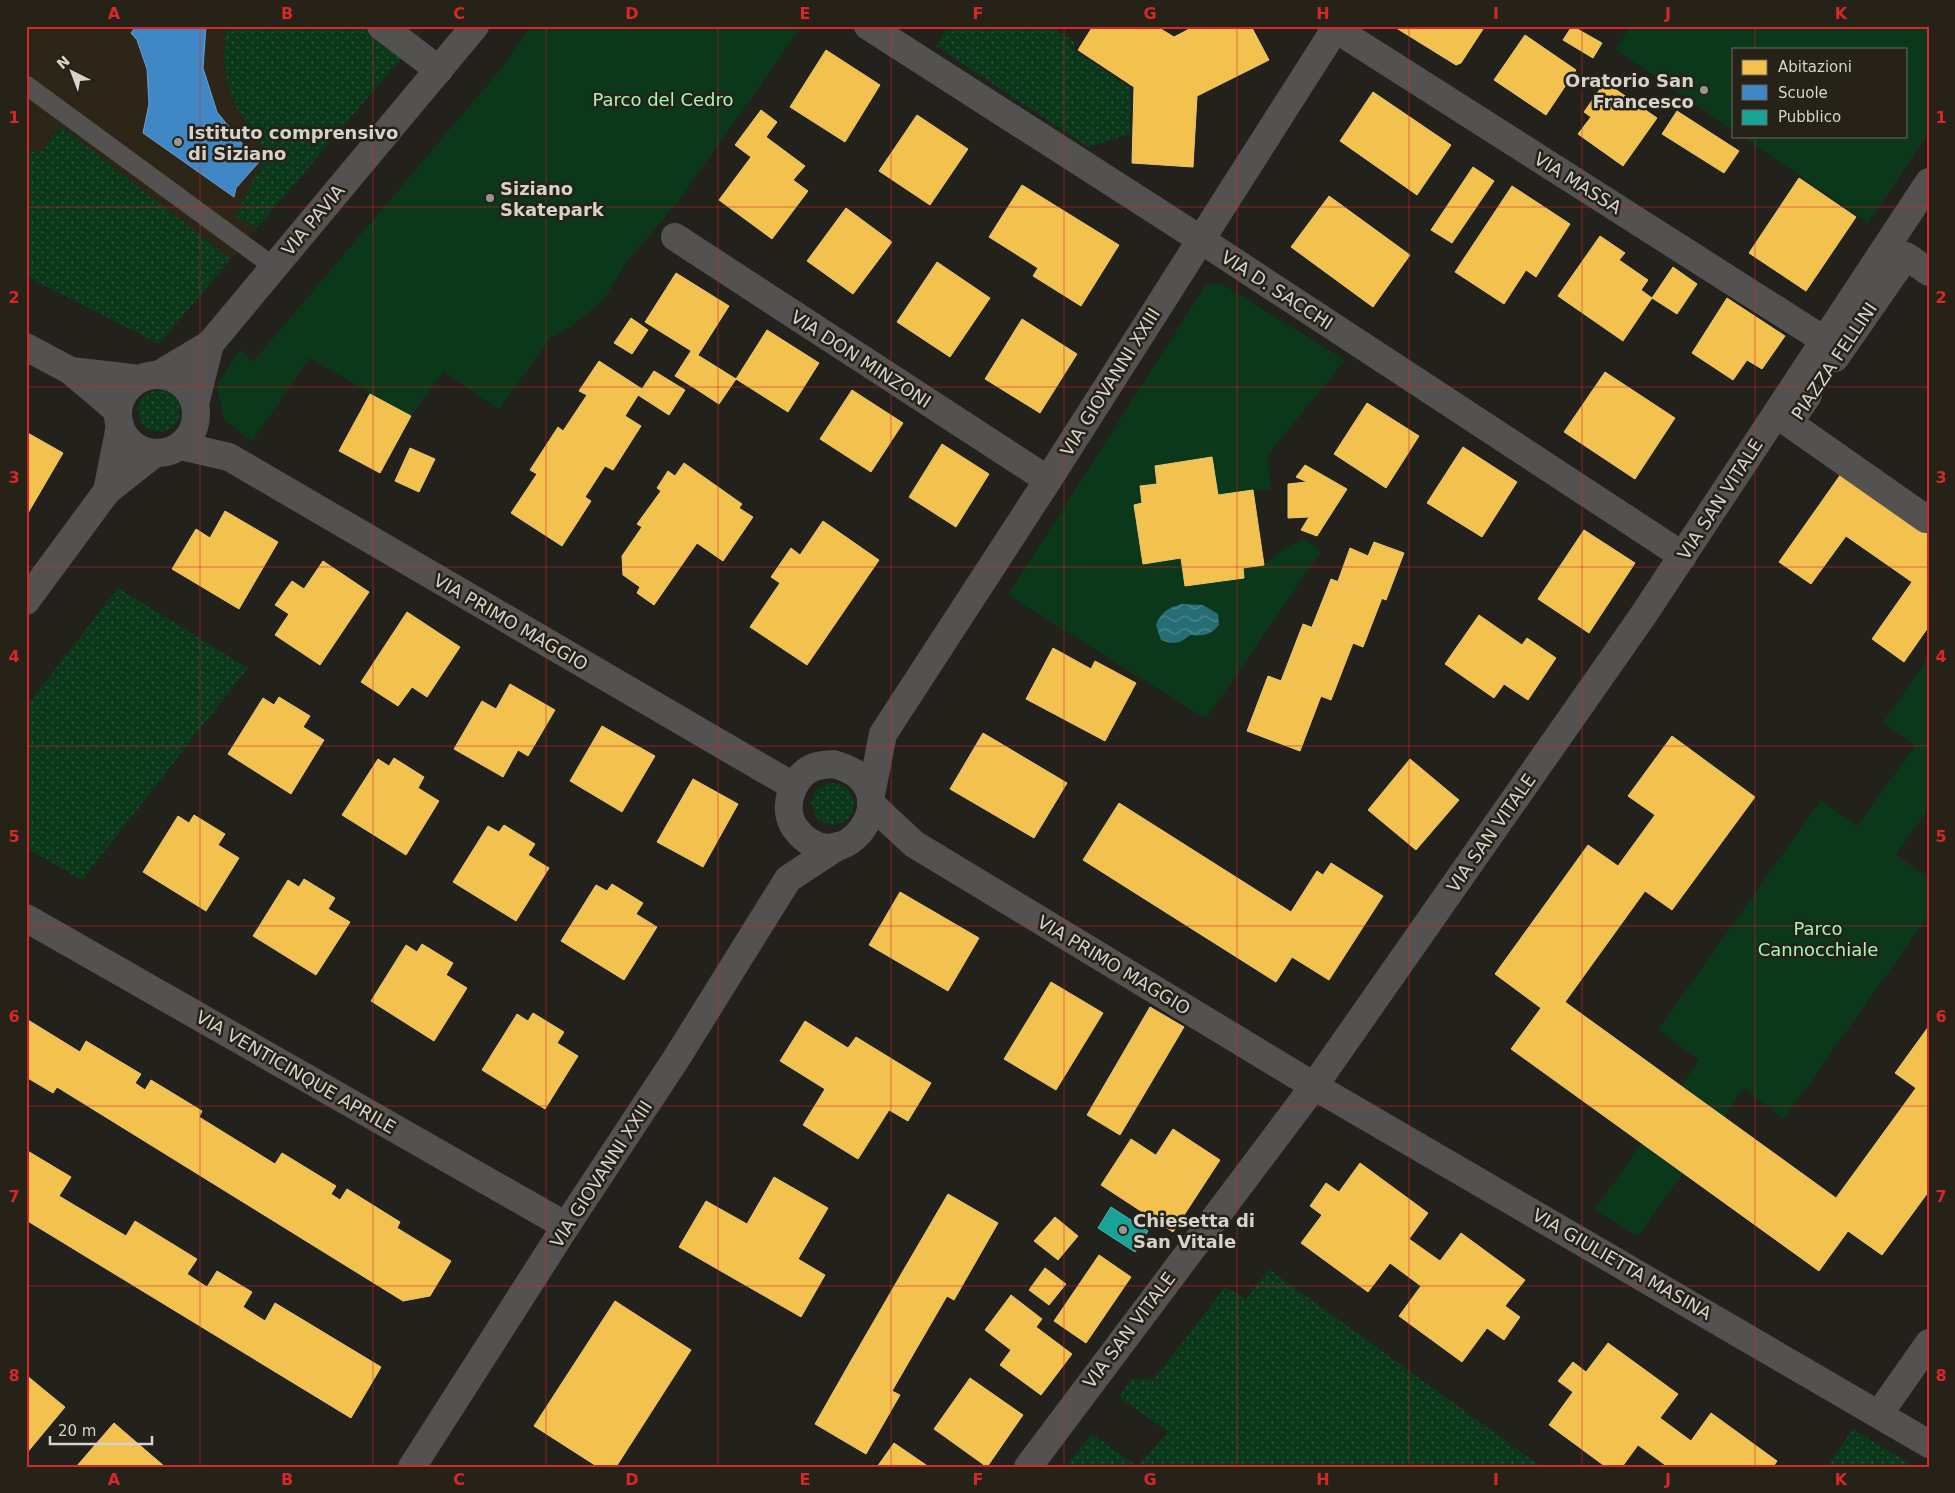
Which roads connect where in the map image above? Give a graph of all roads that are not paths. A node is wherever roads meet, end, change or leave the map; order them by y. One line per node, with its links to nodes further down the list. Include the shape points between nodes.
1 (381, 26): 5 (street)
2 (475, 26): 5 (street, VIA PAVIA)
3 (868, 26): 9 (street, VIA D. SACCHI)
4 (1334, 27): 9 (street, VIA GIOVANNI XXIII); 12 (street, VIA MASSA)
5 (438, 70): 10 (street, VIA PAVIA)
6 (26, 85): 10 (lane)
7 (1929, 182): 12 (street, VIA SAN VITALE)
8 (675, 237): 22 (street, VIA DON MINZONI)
9 (1200, 239): 22 (street, VIA GIOVANNI XXIII); 25 (street, VIA D. SACCHI)
10 (274, 267): 13 (street, VIA PAVIA)
11 (1929, 272): 24 (street, PIAZZA FELLINI, via 1906,256 1789,423 1926,519)
12 (1824, 340): 25 (street, VIA SAN VITALE)
13 (210, 344): 16 (street, VIA PAVIA); 17 (street, VIA PAVIA)
14 (26, 347): 15 (street, VIA PRIMO MAGGIO)
15 (72, 371): 16 (street, VIA PRIMO MAGGIO); 18 (street, VIA PRIMO MAGGIO)
16 (149, 377): 17 (street, VIA PRIMO MAGGIO, via 176,379 188,389); 18 (street, via 129,386 122,397)
17 (196, 408): 19 (street, via 197,420 191,435); 21 (street, VIA PRIMO MAGGIO)
18 (119, 419): 20 (street, VIA PRIMO MAGGIO, via 127,440); 23 (street)
19 (181, 446): 20 (street); 21 (street, VIA PRIMO MAGGIO)
20 (154, 454): 23 (street)
21 (229, 457): 29 (street, VIA PRIMO MAGGIO)
22 (1048, 480): 27 (street, VIA GIOVANNI XXIII)
23 (107, 491): 26 (street)
24 (1929, 515)
25 (1684, 556): 36 (street, VIA SAN VITALE)
26 (26, 601)
27 (883, 734): 28 (street, VIA GIOVANNI XXIII); 30 (street, VIA GIOVANNI XXIII)
28 (833, 764): 29 (street, via 815,767 802,774); 30 (street, VIA PRIMO MAGGIO, via 854,771 864,781)
29 (793, 786): 31 (street, via 789,800 790,819)
30 (871, 800): 32 (street, via 871,815 865,828); 33 (street, VIA PRIMO MAGGIO)
31 (795, 827): 32 (street, VIA PRIMO MAGGIO, via 810,844); 34 (street, VIA GIOVANNI XXIII)
32 (846, 842): 33 (street, VIA PRIMO MAGGIO); 34 (street, VIA GIOVANNI XXIII)
33 (914, 844): 36 (street, VIA PRIMO MAGGIO)
34 (788, 879): 37 (street, VIA GIOVANNI XXIII, via 676,1060)
35 (26, 918): 37 (street, VIA VENTICINQUE APRILE)
36 (1314, 1086): 39 (street, VIA GIULIETTA MASINA); 42 (street, VIA SAN VITALE)
37 (566, 1226): 41 (street, VIA GIOVANNI XXIII)
38 (1929, 1343): 39 (street)
39 (1879, 1414): 40 (street, VIA GIULIETTA MASINA)
40 (1929, 1444)
41 (412, 1467)
42 (1028, 1467)

